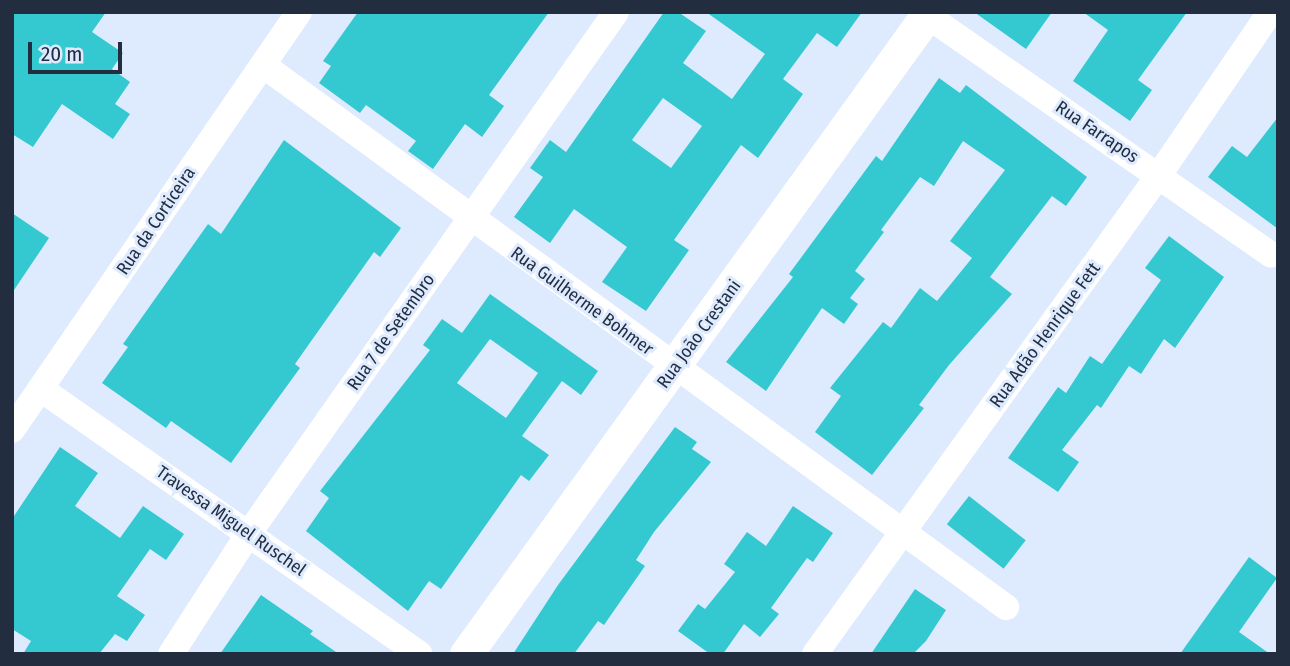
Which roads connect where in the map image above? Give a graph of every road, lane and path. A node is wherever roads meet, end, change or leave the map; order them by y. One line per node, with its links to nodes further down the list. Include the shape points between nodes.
1 (299, 12): 5 (street, Rua da Corticeira)
2 (616, 12): 7 (street, Rua 7 de Setembro)
3 (1270, 12): 6 (street, Rua Adão Henrique Fett)
4 (926, 13): 6 (street, Rua Farrapos); 9 (street, Rua João Crestani)
5 (263, 65): 7 (street, Rua Guilherme Bohmer); 10 (street, Rua da Corticeira)
6 (1159, 175): 8 (street, Rua Farrapos); 13 (street, Rua Adão Henrique Fett)
7 (470, 219): 9 (street, Rua Guilherme Bohmer); 12 (street, Rua 7 de Setembro)
8 (1271, 255)
9 (675, 368): 13 (street, Rua Guilherme Bohmer); 17 (street, Rua João Crestani)
10 (41, 389): 11 (street, Rua da Corticeira); 12 (street, Travessa Miguel Ruschel)
11 (12, 430)
12 (249, 533): 15 (street, Rua 7 de Setembro); 16 (street, Travessa Miguel Ruschel)
13 (903, 534): 14 (street, Rua Guilherme Bohmer); 18 (street, Rua Adão Henrique Fett)
14 (1006, 607)
15 (170, 654)
16 (419, 654)
17 (466, 654)
18 (815, 654)

